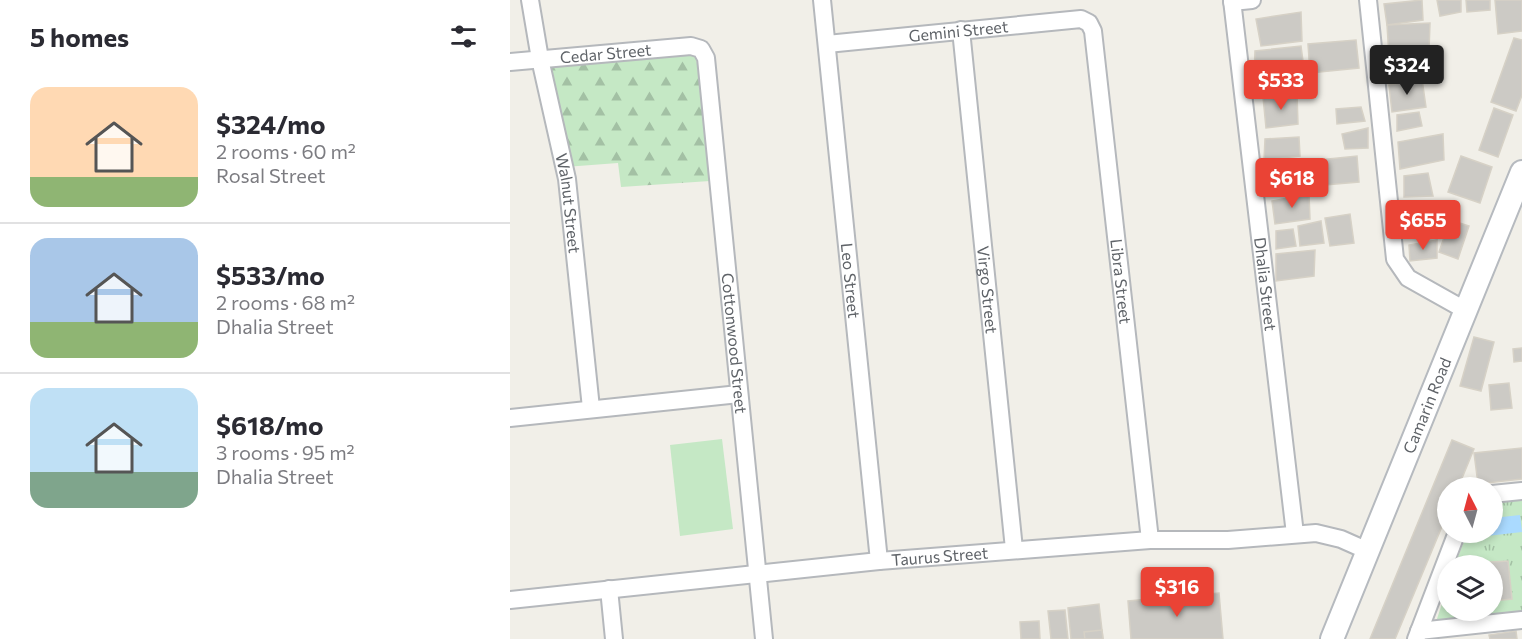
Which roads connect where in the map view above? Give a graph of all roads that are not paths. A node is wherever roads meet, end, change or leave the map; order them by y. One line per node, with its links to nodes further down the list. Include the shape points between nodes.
1 (530, 0): 10 (street, Walnut Street)
2 (822, 0): 8 (street, Leo Street)
3 (1252, 0): 5 (street)
4 (1368, 0): 13 (street, via 1395,259 1408,278)
5 (1232, 1): 19 (street, Dhalia Street)
6 (1089, 23): 7 (street, Gemini Street, via 1082,19); 20 (street, Libra Street, via 1094,31)
7 (961, 30): 8 (street, Gemini Street); 22 (street, Virgo Street)
8 (827, 44): 24 (street, Leo Street)
9 (700, 49): 10 (street, Cedar Street, via 691,46); 14 (street, Cottonwood Street, via 706,58)
10 (540, 59): 11 (street, Cedar Street); 15 (street, Walnut Street, via 567,179)
11 (510, 62)
12 (1522, 172): 13 (main road, Camarin Road)
13 (1465, 310): 23 (main road, Camarin Road)
14 (740, 394): 15 (street); 25 (street, Cottonwood Street)
15 (591, 408): 16 (street)
16 (510, 418)
17 (1522, 491): 18 (street)
18 (1503, 493)
19 (1295, 534): 20 (street, Taurus Street, via 1228,540); 23 (street, Taurus Street, via 1317,533)
20 (1150, 540): 22 (street, Taurus Street)
21 (1453, 543): 29 (street)
22 (1014, 549): 24 (street, Taurus Street)
23 (1368, 551): 32 (main road, Camarin Road)
24 (879, 561): 25 (street, Taurus Street)
25 (757, 574): 26 (street, Taurus Street); 31 (street, Cottonwood Street)
26 (609, 589): 27 (street, Taurus Street); 30 (street)
27 (510, 600)
28 (1522, 620): 29 (street)
29 (1417, 635)
30 (614, 639)
31 (764, 639)
32 (1332, 639)

